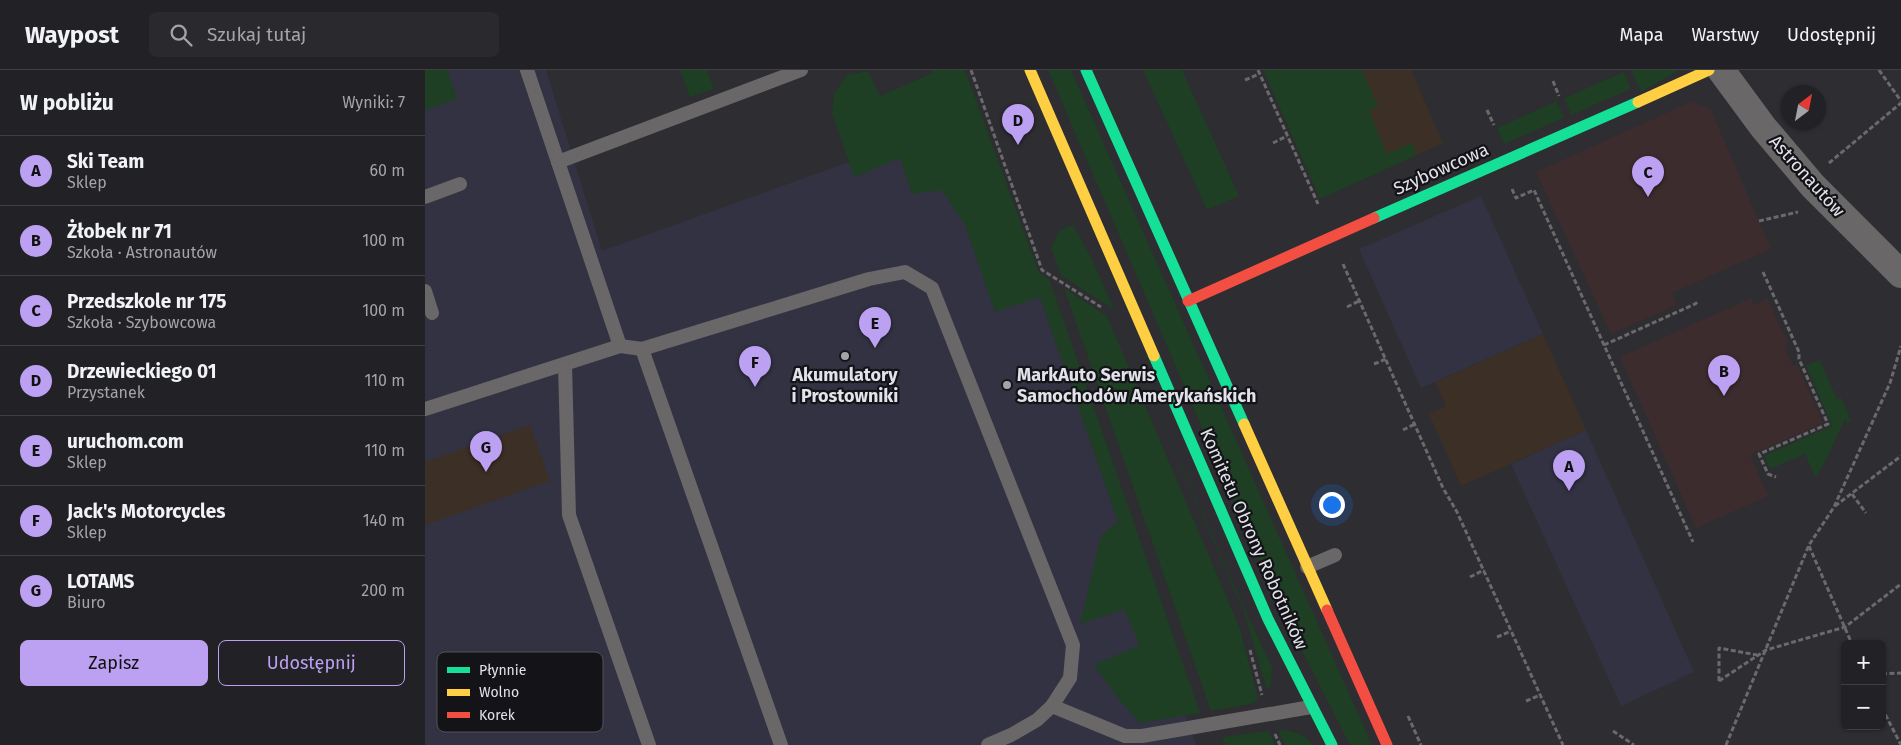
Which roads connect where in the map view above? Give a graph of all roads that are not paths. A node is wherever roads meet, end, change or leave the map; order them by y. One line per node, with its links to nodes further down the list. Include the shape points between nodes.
1 (527, 70): 7 (lane)
2 (801, 70): 7 (lane)
3 (1030, 70): 21 (street, Komitetu Obrony Robotników, via 1268,619)
4 (1086, 70): 12 (street, Komitetu Obrony Robotników)
5 (1709, 70): 12 (street, Szybowcowa)
6 (1721, 70): 10 (street, Astronautów, via 1763,127 1813,186)
7 (558, 162): 14 (lane)
8 (460, 184): 9 (lane)
9 (425, 197)
10 (1901, 274)
11 (425, 291): 13 (lane)
12 (1188, 301): 19 (street, Komitetu Obrony Robotników)
13 (432, 313)
14 (621, 346): 15 (lane); 16 (lane)
15 (642, 349): 20 (lane, via 869,279 905,272 932,288 1073,645 1070,678); 23 (lane)
16 (565, 365): 17 (lane); 22 (lane, via 569,515)
17 (425, 409)
18 (1335, 555): 19 (lane)
19 (1307, 567): 26 (street, Komitetu Obrony Robotników)
20 (1052, 706): 21 (lane, via 1125,736 1142,736); 24 (lane, via 1037,720)
21 (1311, 707): 25 (street, Komitetu Obrony Robotników)
22 (649, 745)
23 (781, 745)
24 (988, 745)
25 (1332, 745)
26 (1387, 745)

